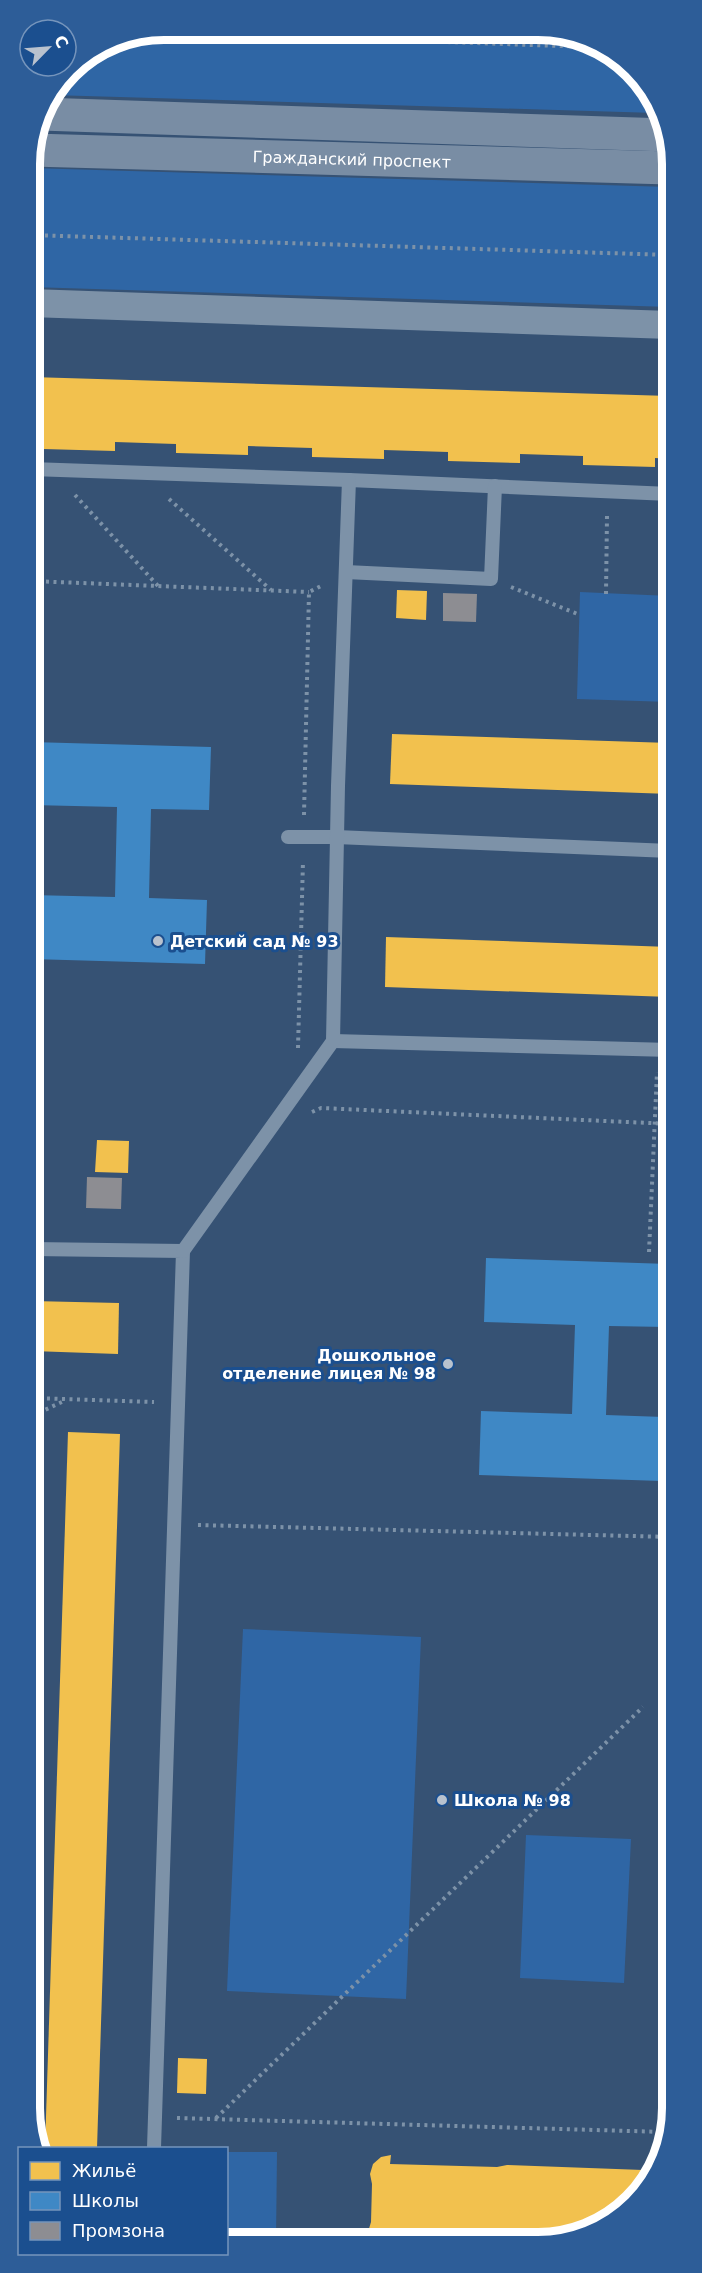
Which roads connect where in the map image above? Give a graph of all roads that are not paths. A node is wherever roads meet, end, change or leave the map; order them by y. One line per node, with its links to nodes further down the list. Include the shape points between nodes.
1 (51, 114): 2 (main road, Гражданский проспект)
2 (657, 135)
3 (42, 150): 4 (main road, Гражданский проспект)
4 (662, 168)
5 (41, 303): 6 (street)
6 (662, 325)
7 (41, 469): 8 (lane)
8 (349, 480): 9 (lane); 11 (lane)
9 (495, 486): 10 (lane); 11 (lane, via 491,579)
10 (662, 494)
11 (346, 572): 13 (lane)
12 (288, 837): 13 (lane)
13 (336, 837): 14 (lane); 15 (lane)
14 (662, 851)
15 (333, 1041): 16 (lane); 18 (lane)
16 (662, 1050)
17 (40, 1249): 18 (lane)
18 (183, 1251): 19 (lane)
19 (154, 2147)

